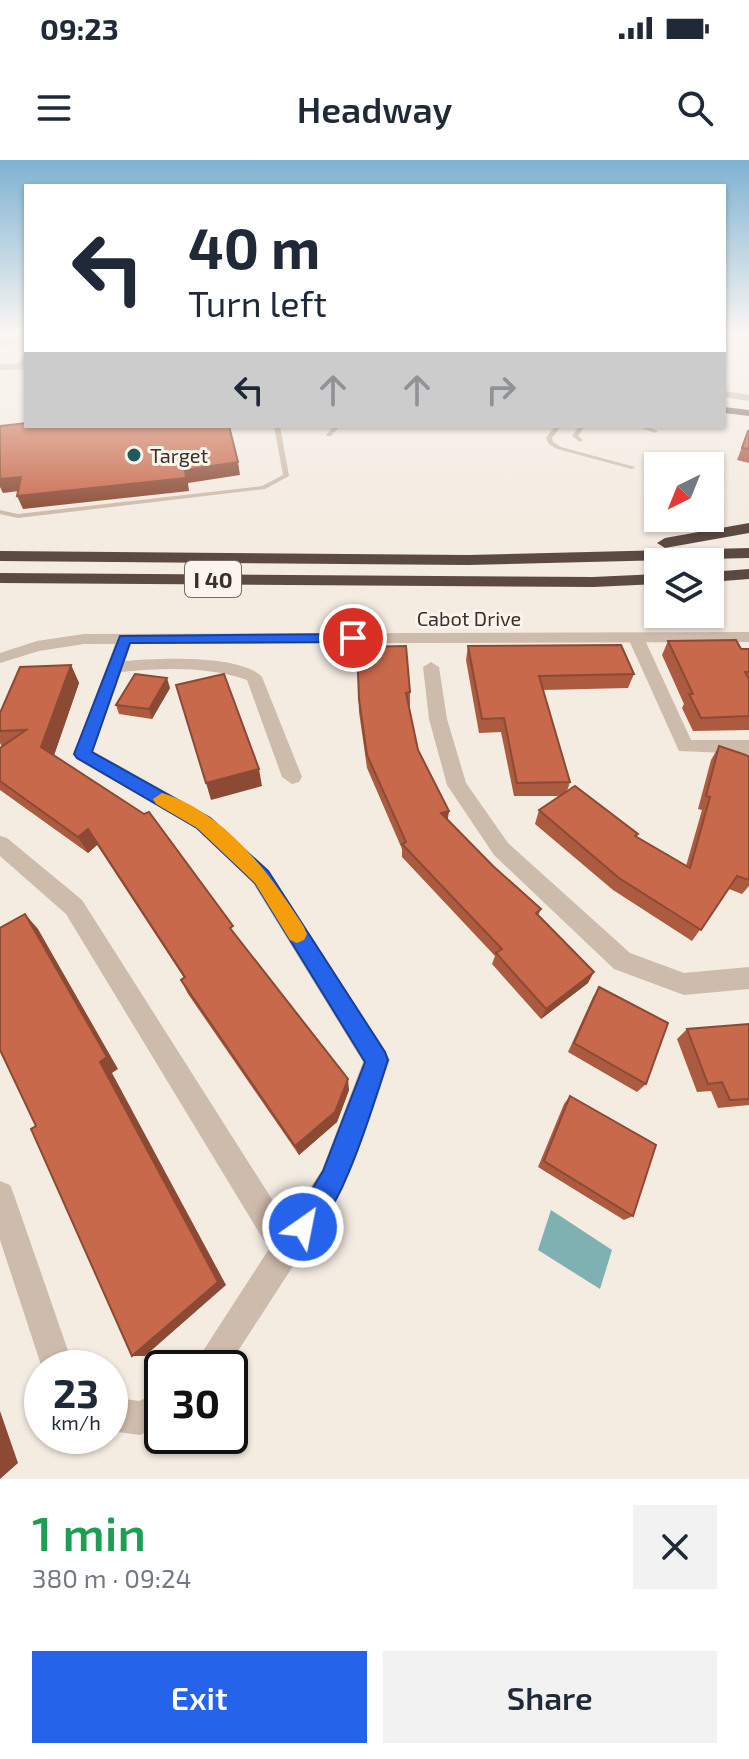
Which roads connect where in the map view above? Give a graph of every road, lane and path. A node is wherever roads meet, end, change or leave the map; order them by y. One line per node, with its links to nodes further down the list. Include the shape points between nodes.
1 (726, 410): 2 (main road)
2 (749, 413)
3 (726, 420): 4 (main road)
4 (749, 423)
5 (277, 428): 14 (lane, via 286,476 263,488 18,516)
6 (335, 428): 11 (lane)
7 (556, 428): 13 (lane, via 549,438 559,448)
8 (581, 428): 12 (lane, via 575,436)
9 (646, 428): 10 (lane)
10 (655, 431)
11 (329, 435)
12 (580, 440)
13 (632, 467)
14 (0, 512)
15 (749, 528): 18 (highway, via 691,540)
16 (749, 553): 18 (highway, I 40)
17 (0, 556): 18 (highway, I 40)
18 (483, 558)
19 (749, 576): 20 (highway)
20 (724, 577)
21 (0, 578): 22 (highway, I 40)
22 (644, 580)
23 (749, 637): 24 (street, Cabot Drive)
24 (636, 638): 25 (street, Cabot Drive); 29 (street, via 685,746)
25 (125, 639): 26 (street, Cabot Drive, via 37,646); 27 (street)
26 (0, 658)
27 (115, 667): 30 (street, via 203,666 254,677); 34 (street, via 83,754 204,823 261,877 377,1060 333,1179)
28 (431, 667): 32 (street, via 438,719 457,785 501,849 622,961 684,984)
29 (749, 747)
30 (292, 777)
31 (0, 844): 34 (street, via 74,907)
32 (749, 978)
33 (0, 1195): 35 (street)
34 (287, 1251): 36 (street)
35 (52, 1350)
36 (220, 1350)

